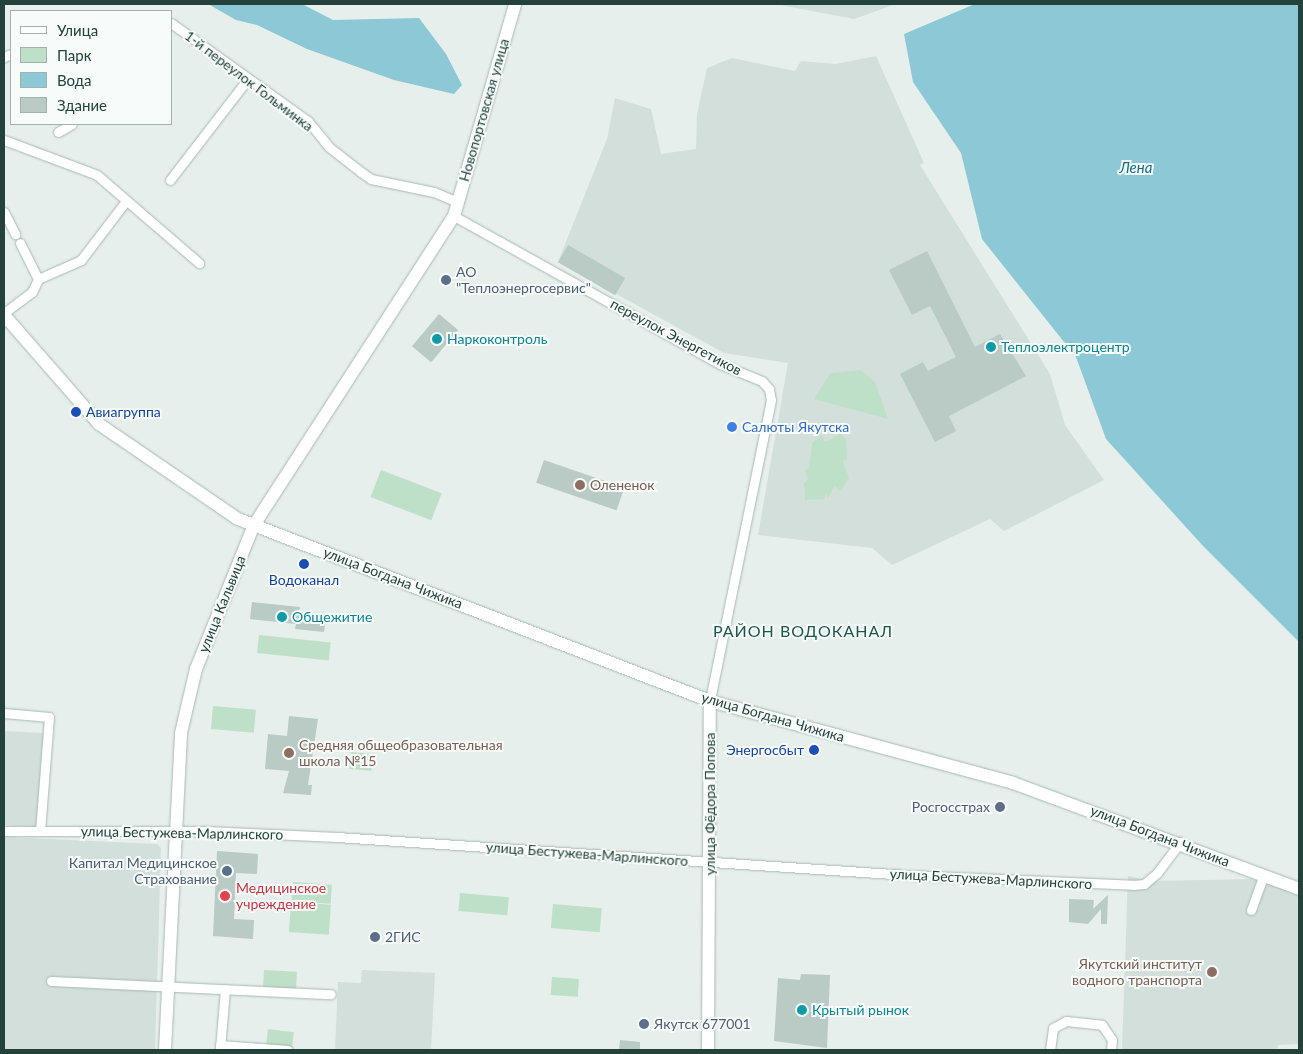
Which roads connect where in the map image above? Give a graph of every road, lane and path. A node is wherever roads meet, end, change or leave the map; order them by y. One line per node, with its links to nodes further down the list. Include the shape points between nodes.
1 (515, 4): 9 (street, Новопортовская улица)
2 (173, 28): 3 (street, 1-й переулок Гольминка)
3 (247, 80): 7 (street); 9 (street, 1-й переулок Гольминка, via 308,121 329,147 372,179 434,192)
4 (70, 125): 5 (street)
5 (58, 132)
6 (4, 140): 8 (street, via 85,167)
7 (170, 180)
8 (126, 201): 14 (street); 15 (street, via 81,260)
9 (458, 202): 11 (street, Новопортовская улица)
10 (4, 212): 12 (street)
11 (454, 216): 17 (street, переулок Энергетиков, via 720,364); 18 (street, улица Кальвица)
12 (15, 234)
13 (20, 243): 15 (street)
14 (199, 264)
15 (38, 279): 16 (street, via 32,292)
16 (4, 314): 18 (street, улица Богдана Чижика, via 99,424 238,519)
17 (766, 384): 19 (street, улица Фёдора Попова, via 770,400)
18 (254, 525): 19 (street, улица Богдана Чижика); 22 (street, улица Кальвица, via 214,617 187,701 181,733)
19 (710, 701): 24 (street, улица Богдана Чижика, via 1013,783); 25 (street, улица Фёдора Попова)
20 (4, 714): 23 (street, via 49,717)
21 (4, 831): 23 (street, улица Бестужева-Марлинского)
22 (174, 831): 23 (street, улица Бестужева-Марлинского); 25 (street, улица Бестужева-Марлинского, via 337,837); 30 (street, улица Кальвица)
23 (40, 832)
24 (1180, 842): 25 (street, улица Бестужева-Марлинского, via 1158,873 1144,884 1133,885); 26 (street, улица Богдана Чижика)
25 (710, 862): 36 (street, улица Фёдора Попова)
26 (1264, 875): 27 (street, улица Богдана Чижика); 28 (street)
27 (1299, 889)
28 (1251, 910)
29 (51, 981): 30 (street)
30 (167, 987): 31 (street); 34 (street, улица Кальвица)
31 (225, 990): 32 (street); 33 (street)
32 (331, 994)
33 (220, 1048): 35 (street)
34 (165, 1050)
35 (288, 1050)
36 (708, 1050)
37 (1050, 1050): 38 (street, via 1053,1028 1066,1021 1102,1025 1112,1040)
38 (1111, 1050)

